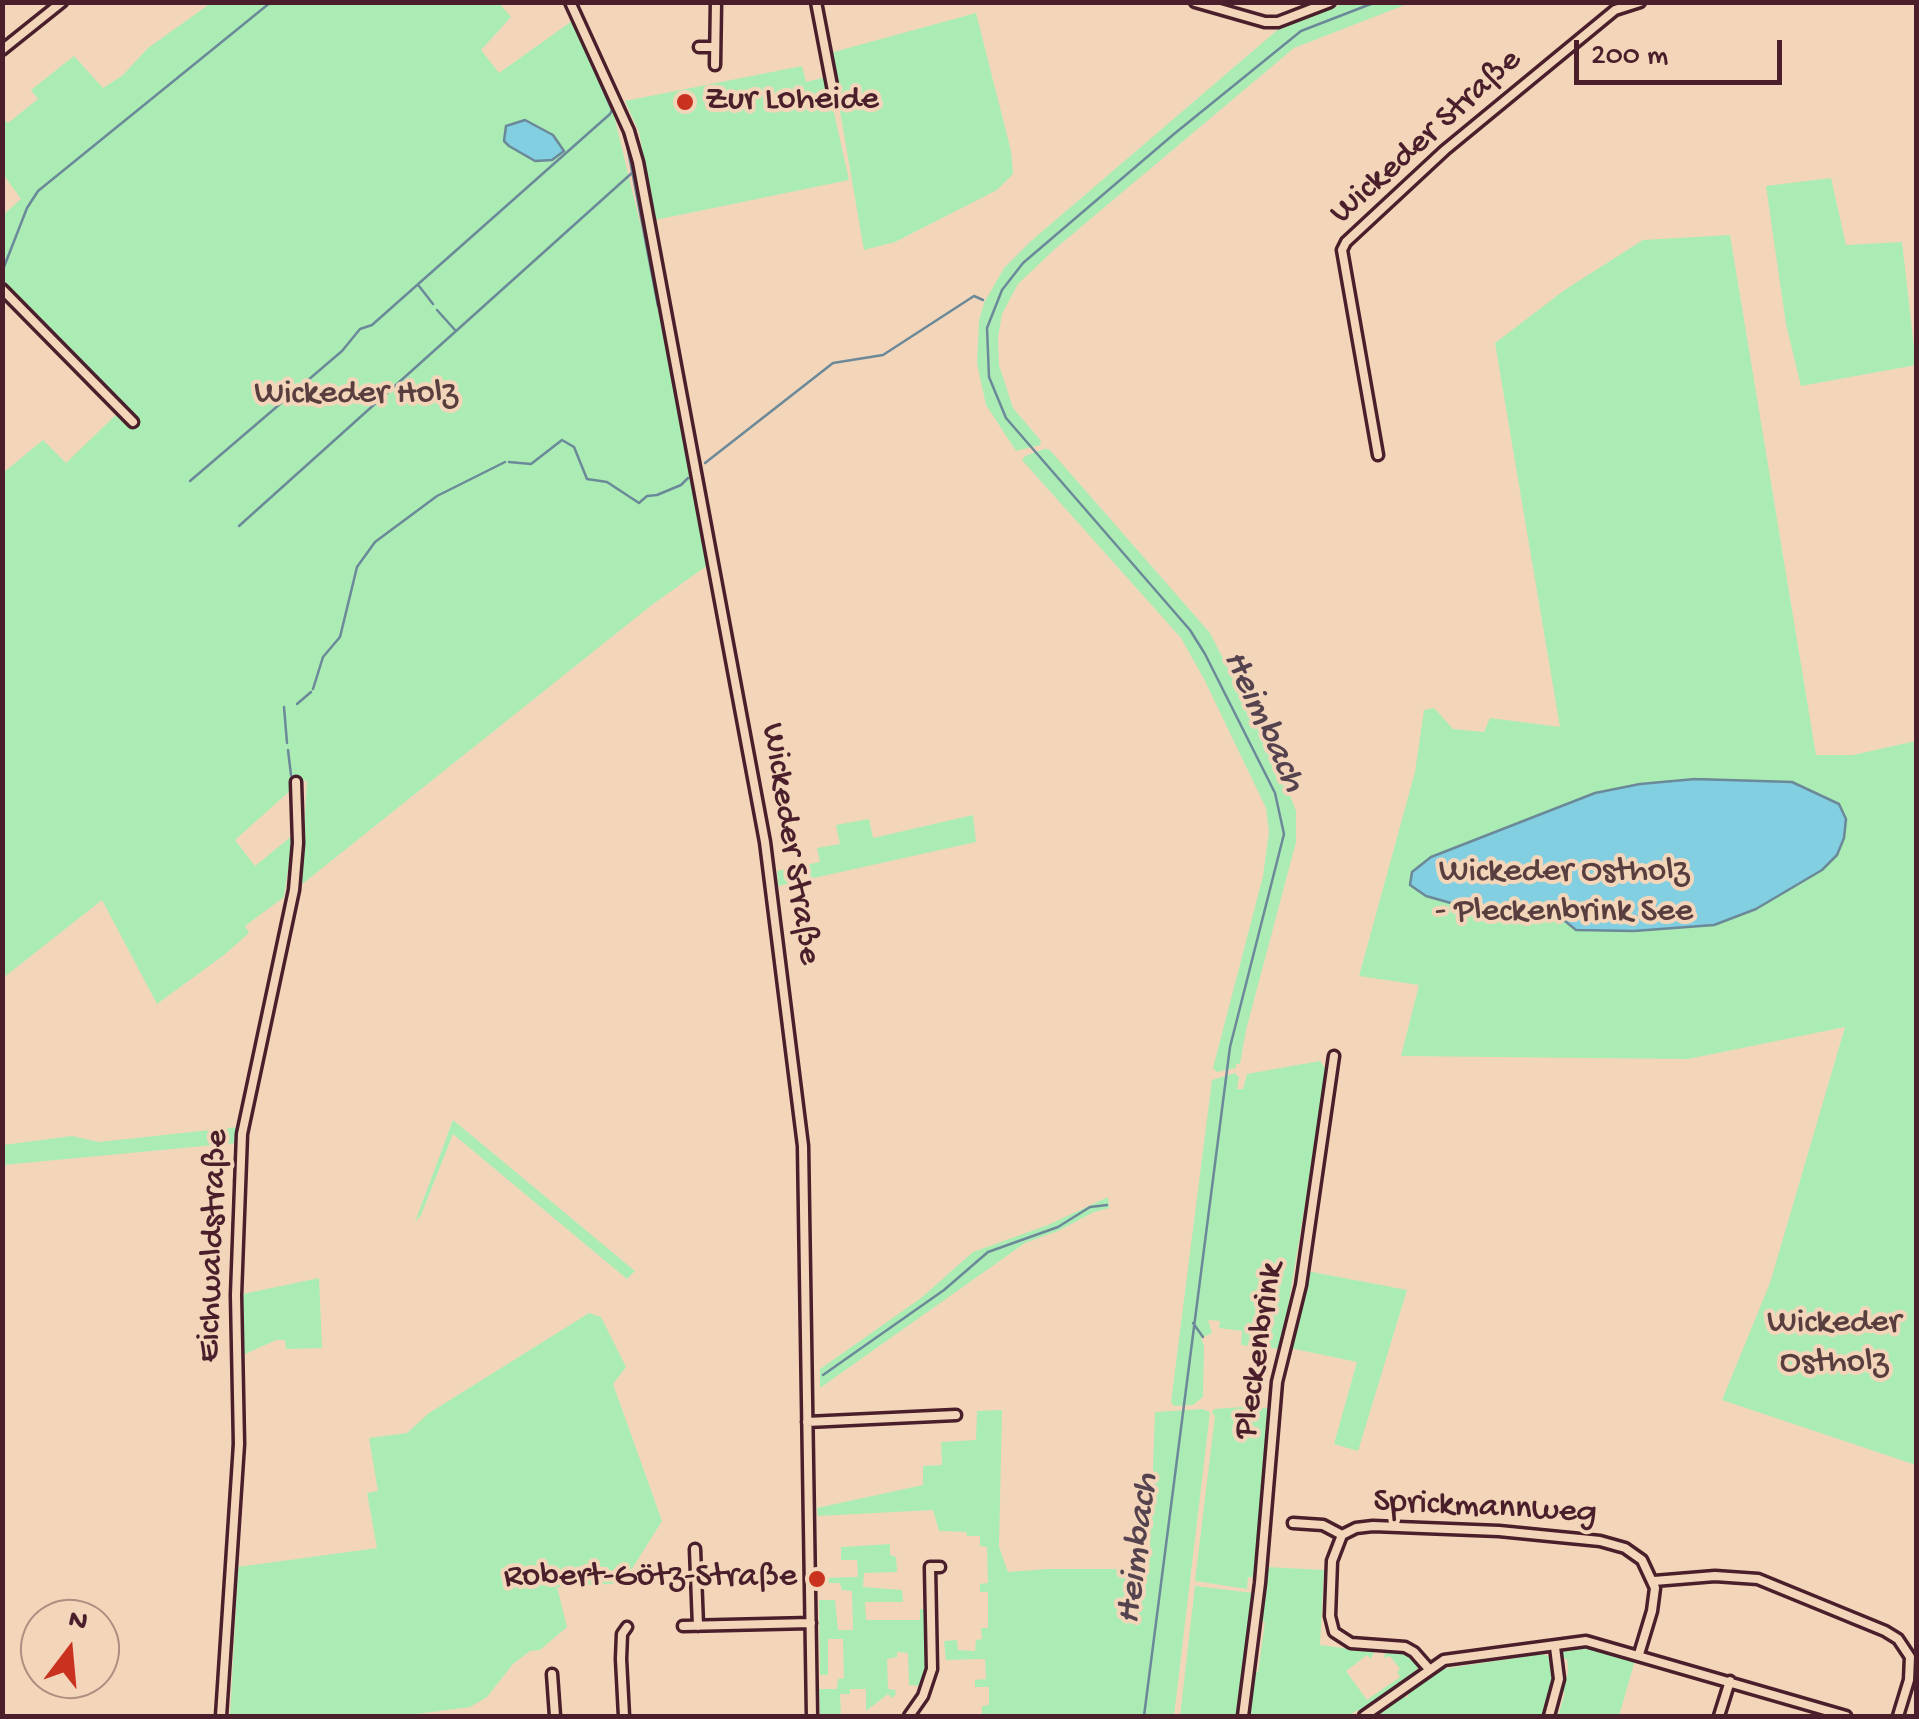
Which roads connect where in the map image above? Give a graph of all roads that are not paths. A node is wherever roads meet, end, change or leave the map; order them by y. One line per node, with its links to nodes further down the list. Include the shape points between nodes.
1 (62, 2): 12 (street)
2 (570, 2): 21 (street, Wickeder Straße, via 637,158 763,829 803,1146)
3 (716, 2): 11 (street)
4 (816, 2): 14 (street)
5 (1195, 2): 6 (street, via 1265,22)
6 (1330, 2)
7 (1604, 2): 9 (street)
8 (1640, 2): 9 (street, Wickeder Straße)
9 (1615, 10): 17 (street, Wickeder Straße, via 1445,150 1342,250)
10 (699, 46): 11 (street)
11 (715, 47): 13 (street)
12 (2, 50)
13 (715, 65)
14 (834, 96)
15 (2, 289): 16 (street)
16 (134, 422)
17 (1378, 454)
18 (296, 782): 36 (street, Eichwaldstraße, via 294,890 242,1134 239,1444)
19 (1334, 1056): 41 (street, Pleckenbrink, via 1300,1285 1277,1382)
20 (956, 1415): 21 (street)
21 (808, 1422): 27 (street, Wickeder Straße)
22 (1293, 1523): 23 (street, Sprickmannweg, via 1323,1524)
23 (1342, 1535): 26 (street, Sprickmannweg, via 1374,1526 1600,1542 1634,1553); 33 (street, Sprickmannweg, via 1332,1561 1334,1632 1352,1642 1405,1647)
24 (694, 1549): 29 (street)
25 (940, 1567): 40 (street, via 930,1567 931,1672)
26 (1654, 1581): 32 (street); 46 (street, via 1758,1579 1888,1632 1910,1657)
27 (811, 1623): 29 (street); 39 (street, Wickeder Straße)
28 (683, 1626): 29 (street)
29 (698, 1626)
30 (628, 1627): 38 (street, via 622,1634)
31 (1555, 1646): 32 (street, via 1586,1641); 33 (street, via 1449,1659); 43 (street, via 1559,1679)
32 (1639, 1654): 35 (street)
33 (1429, 1670): 42 (street)
34 (552, 1674): 37 (street)
35 (1730, 1682): 44 (street); 45 (street)
36 (222, 1716)
37 (555, 1716)
38 (624, 1716)
39 (812, 1716)
40 (909, 1716)
41 (1243, 1716)
42 (1364, 1716)
43 (1550, 1716)
44 (1720, 1716)
45 (1846, 1716)
46 (1898, 1716)

